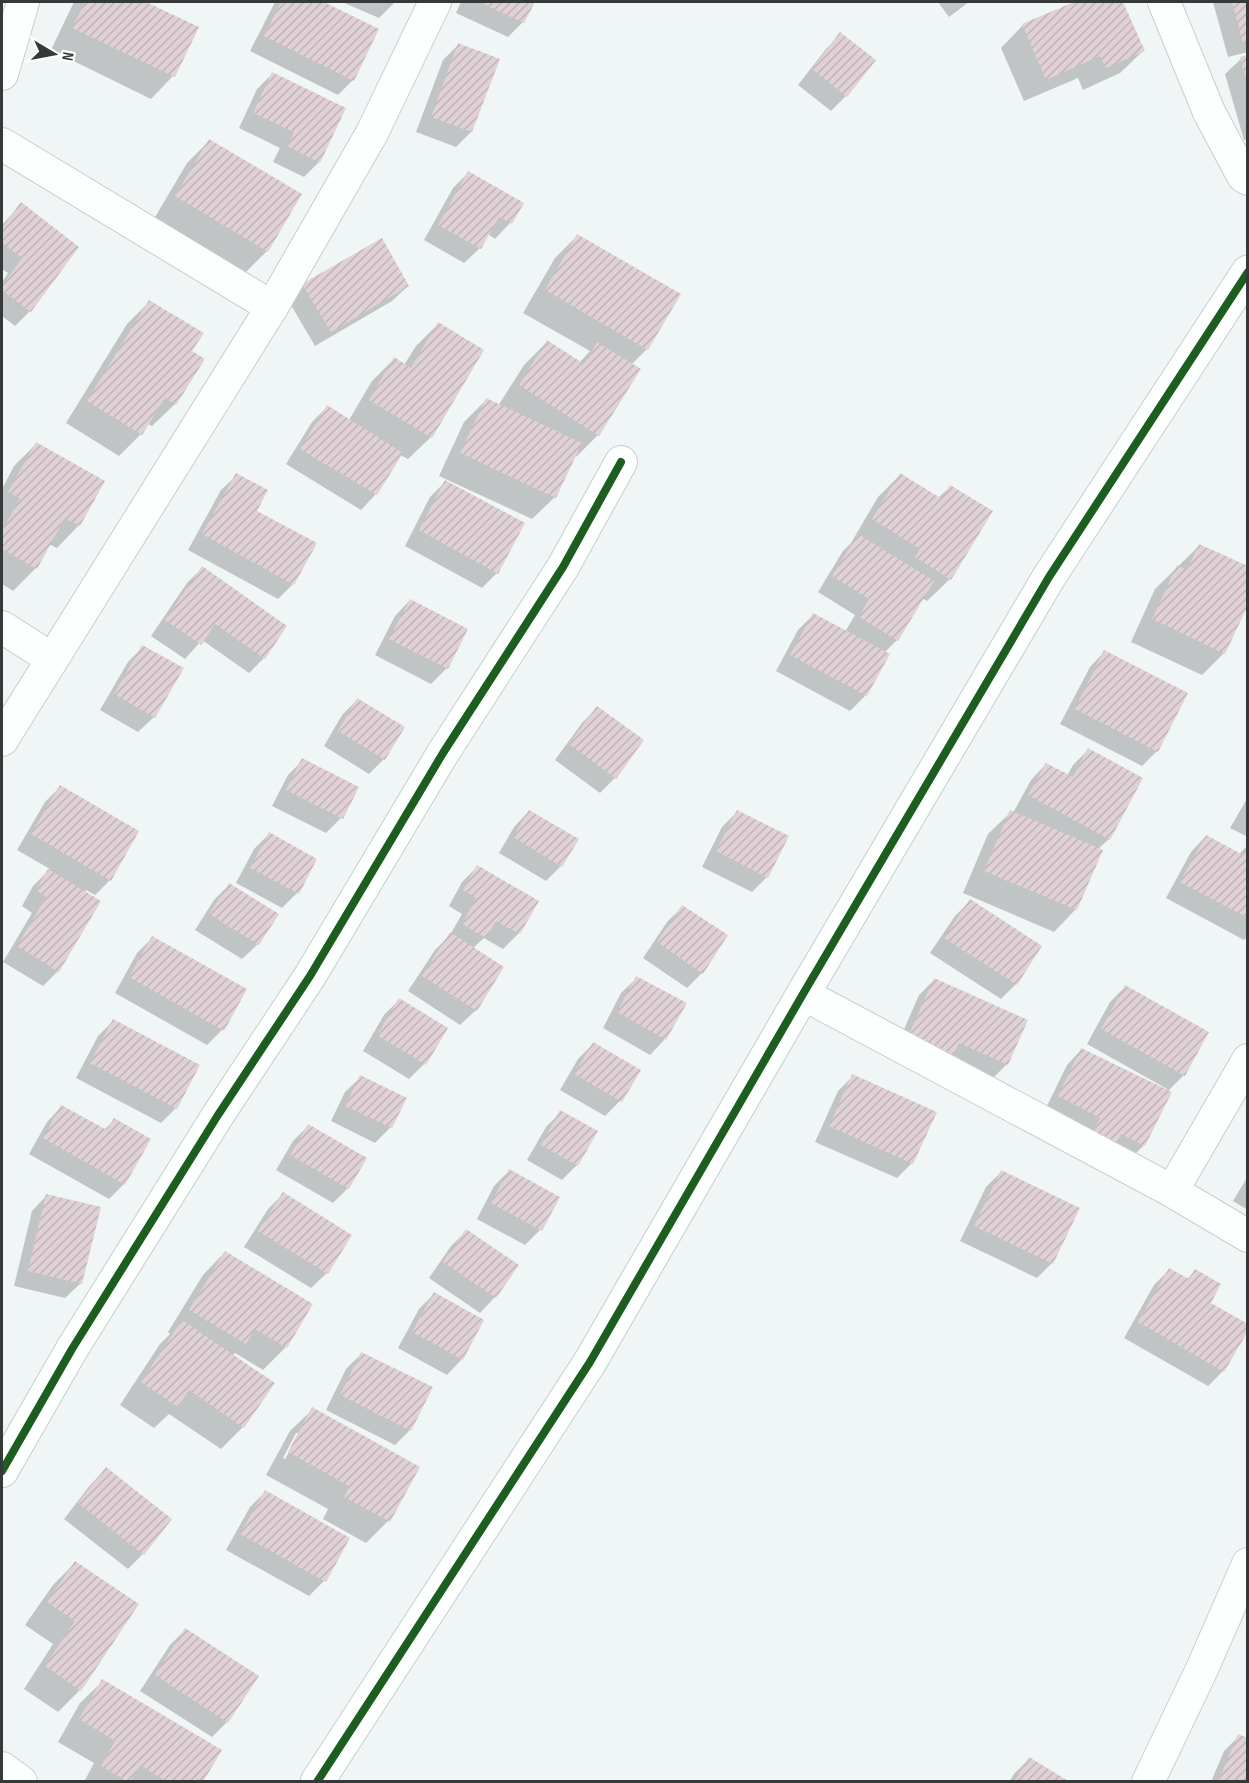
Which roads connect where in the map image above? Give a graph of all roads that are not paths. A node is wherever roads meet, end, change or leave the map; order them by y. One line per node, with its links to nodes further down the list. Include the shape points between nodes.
1 (23, 2): 4 (street)
2 (435, 2): 8 (street, via 372,133)
3 (1164, 2): 6 (street, via 1209,112)
4 (2, 74)
5 (2, 144): 8 (street)
6 (1248, 179)
7 (1248, 272): 13 (street, via 1049,578)
8 (272, 307): 11 (street)
9 (621, 462): 17 (street, via 563,567 443,753 310,976 72,1349)
10 (2, 627): 11 (street)
11 (52, 659): 12 (street)
12 (2, 740)
13 (803, 994): 15 (street); 21 (street, via 590,1362)
14 (1248, 1060): 15 (street)
15 (1172, 1191): 16 (street)
16 (1248, 1236)
17 (2, 1471)
18 (1248, 1564): 22 (street)
19 (2, 1768): 20 (street)
20 (21, 1782)
21 (318, 1782)
22 (1148, 1782)

